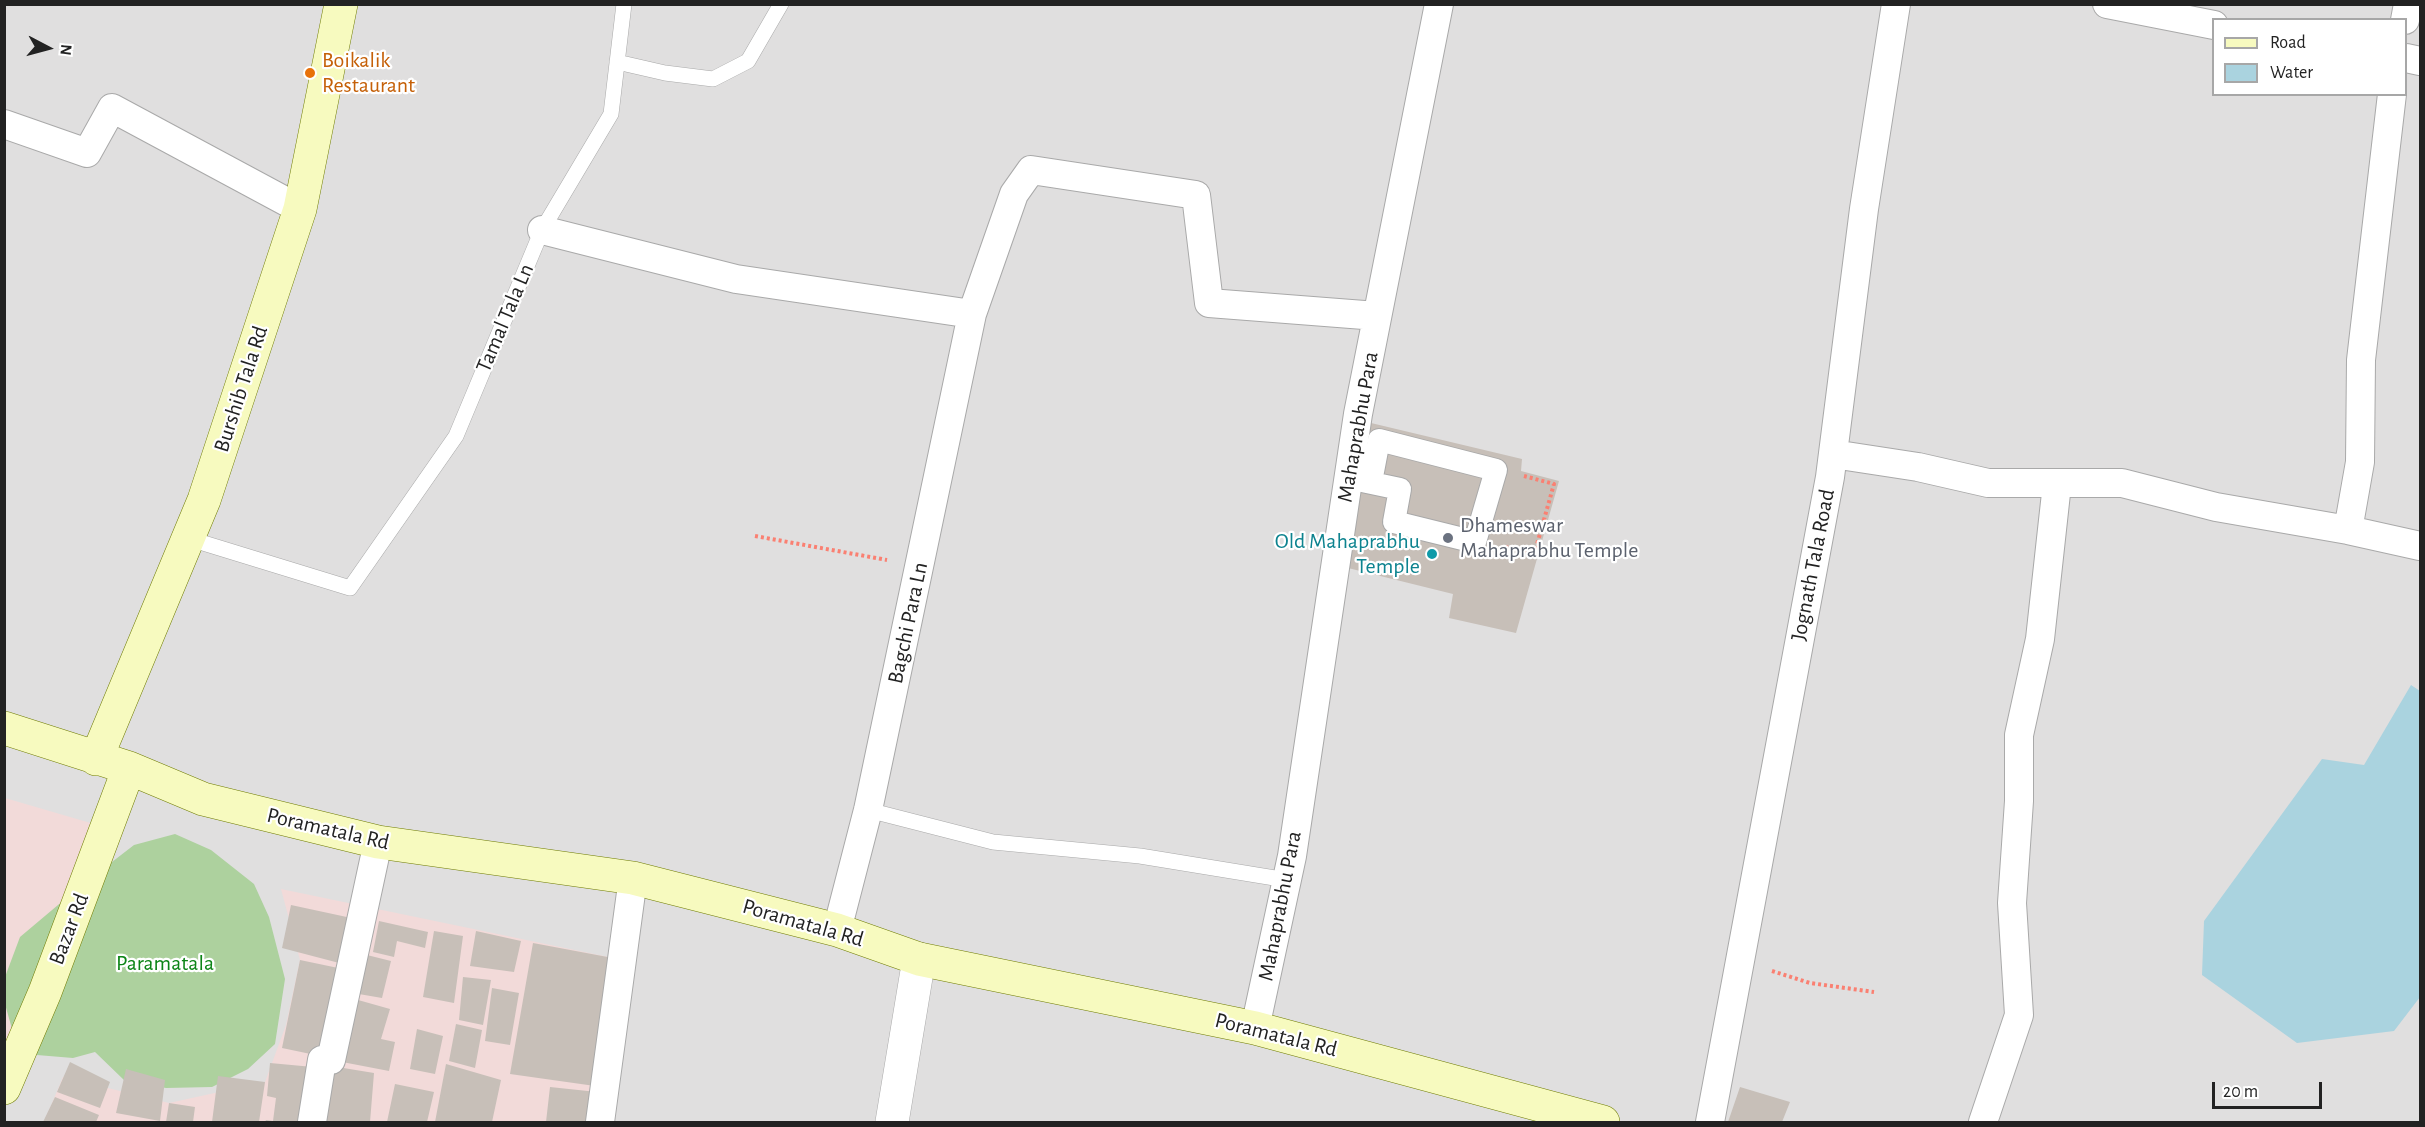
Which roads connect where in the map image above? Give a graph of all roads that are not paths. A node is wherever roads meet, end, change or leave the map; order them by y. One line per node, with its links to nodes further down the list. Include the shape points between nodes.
1 (341, 4): 11 (main road, Burshib Tala Rd)
2 (624, 4): 8 (lane, Tamal Tala Ln)
3 (781, 4): 8 (lane, via 748,61 713,79)
4 (1439, 4): 14 (street, Mahaprabhu Para)
5 (1896, 4): 15 (street, Jognath Tala Road, via 1864,209)
6 (2107, 4): 7 (street)
7 (2212, 25)
8 (617, 62): 12 (lane, Tamal Tala Ln, via 611,114)
9 (2392, 96): 18 (street, via 2361,360 2360,462)
10 (4, 124): 11 (street, via 87,153 112,108)
11 (300, 209): 19 (main road, Burshib Tala Rd, via 204,500)
12 (542, 230): 13 (street, via 736,279); 19 (lane, Tamal Tala Ln, via 456,436 350,588)
13 (972, 314): 14 (street, Bagchi Para Ln, via 1014,194 1031,170 1196,195 1209,303); 24 (street, Bagchi Para Ln)
14 (1377, 316): 16 (street, Mahaprabhu Para, via 1358,414)
15 (1833, 454): 17 (street, via 1988,483); 36 (street, Jognath Tala Road)
16 (1360, 480): 16 (street, via 1379,440 1496,470 1475,542 1394,522 1400,489); 27 (street, Mahaprabhu Para)
17 (2057, 484): 18 (street, via 2122,483 2216,507); 37 (street, via 2040,639 2019,735 2012,903 2019,1015)
18 (2348, 530): 20 (street)
19 (187, 538): 22 (main road, Burshib Tala Rd)
20 (2421, 546)
21 (4, 728): 22 (main road, Poramatala Rd)
22 (96, 759): 23 (main road, Poramatala Rd)
23 (129, 768): 25 (main road, Poramatala Rd, via 203,799); 31 (main road, Bazar Rd, via 45,992)
24 (867, 810): 27 (lane, via 993,842 1140,856); 28 (street, Bagchi Para Ln)
25 (378, 842): 26 (main road, Poramatala Rd); 32 (street, via 332,1059 322,1060)
26 (633, 878): 28 (main road, Poramatala Rd); 33 (street)
27 (1287, 880): 30 (street, Mahaprabhu Para)
28 (837, 930): 29 (main road, Poramatala Rd)
29 (919, 959): 30 (main road, Poramatala Rd); 34 (street)
30 (1256, 1028): 35 (main road, Poramatala Rd)
31 (4, 1088)
32 (312, 1122)
33 (600, 1122)
34 (892, 1122)
35 (1599, 1122)
36 (1710, 1122)
37 (1983, 1122)

